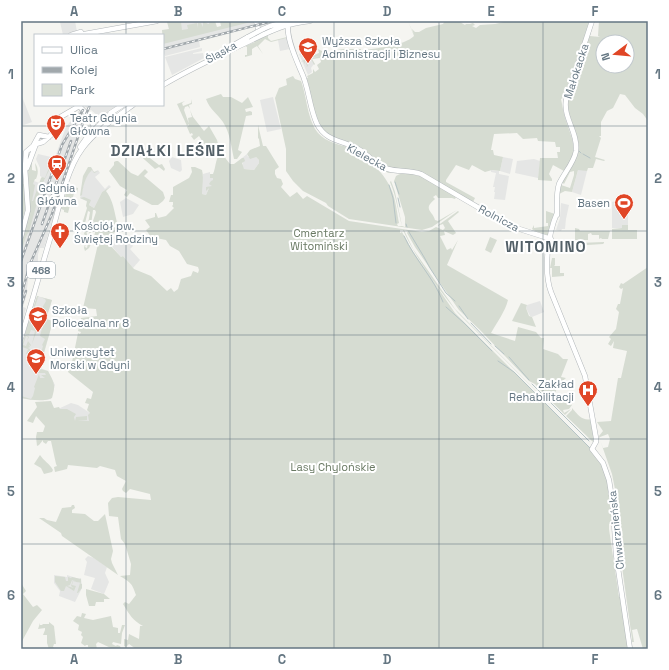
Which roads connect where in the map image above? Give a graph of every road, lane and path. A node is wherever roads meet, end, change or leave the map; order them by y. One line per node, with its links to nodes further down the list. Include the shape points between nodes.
1 (140, 21): 8 (main road)
2 (157, 21): 9 (main road)
3 (256, 21): 7 (main road)
4 (592, 21): 25 (main road, Małokacka, via 566,100 566,112 575,138 576,151 559,186 556,223)
5 (308, 22): 6 (main road, Śląska)
6 (287, 23): 7 (main road, Śląska); 23 (main road, Kielecka, via 293,50 320,130 335,141 358,149 374,163 392,170 423,175)
7 (261, 31): 10 (main road, Śląska, bridge); 10 (main road); 12 (main road, Śląska)
8 (74, 34)
9 (85, 34)
10 (218, 54): 11 (main road, Śląska)
11 (164, 83)
12 (164, 84)
13 (79, 106): 19 (main road)
14 (83, 106): 19 (main road)
15 (121, 106): 19 (main road, via 101,119)
16 (124, 106): 19 (main road, 468, bridge)
17 (130, 106): 19 (main road, 468)
18 (74, 107): 20 (main road, via 58,119)
19 (97, 125): 21 (main road, 468); 21 (main road); 27 (main road, 468, via 74,161)
20 (49, 137): 22 (main road, via 36,144); 22 (main road, via 39,135 26,152)
21 (80, 146): 26 (main road, 468, via 74,155 62,191)
22 (27, 161): 24 (main road, via 28,212)
23 (469, 202): 25 (main road, Rolnicza, via 510,226)
24 (21, 236)
25 (550, 240): 28 (main road, Chwarznieńska, via 550,288 585,376 596,440 592,449 608,476)
26 (21, 332)
27 (21, 338)
28 (630, 649)

